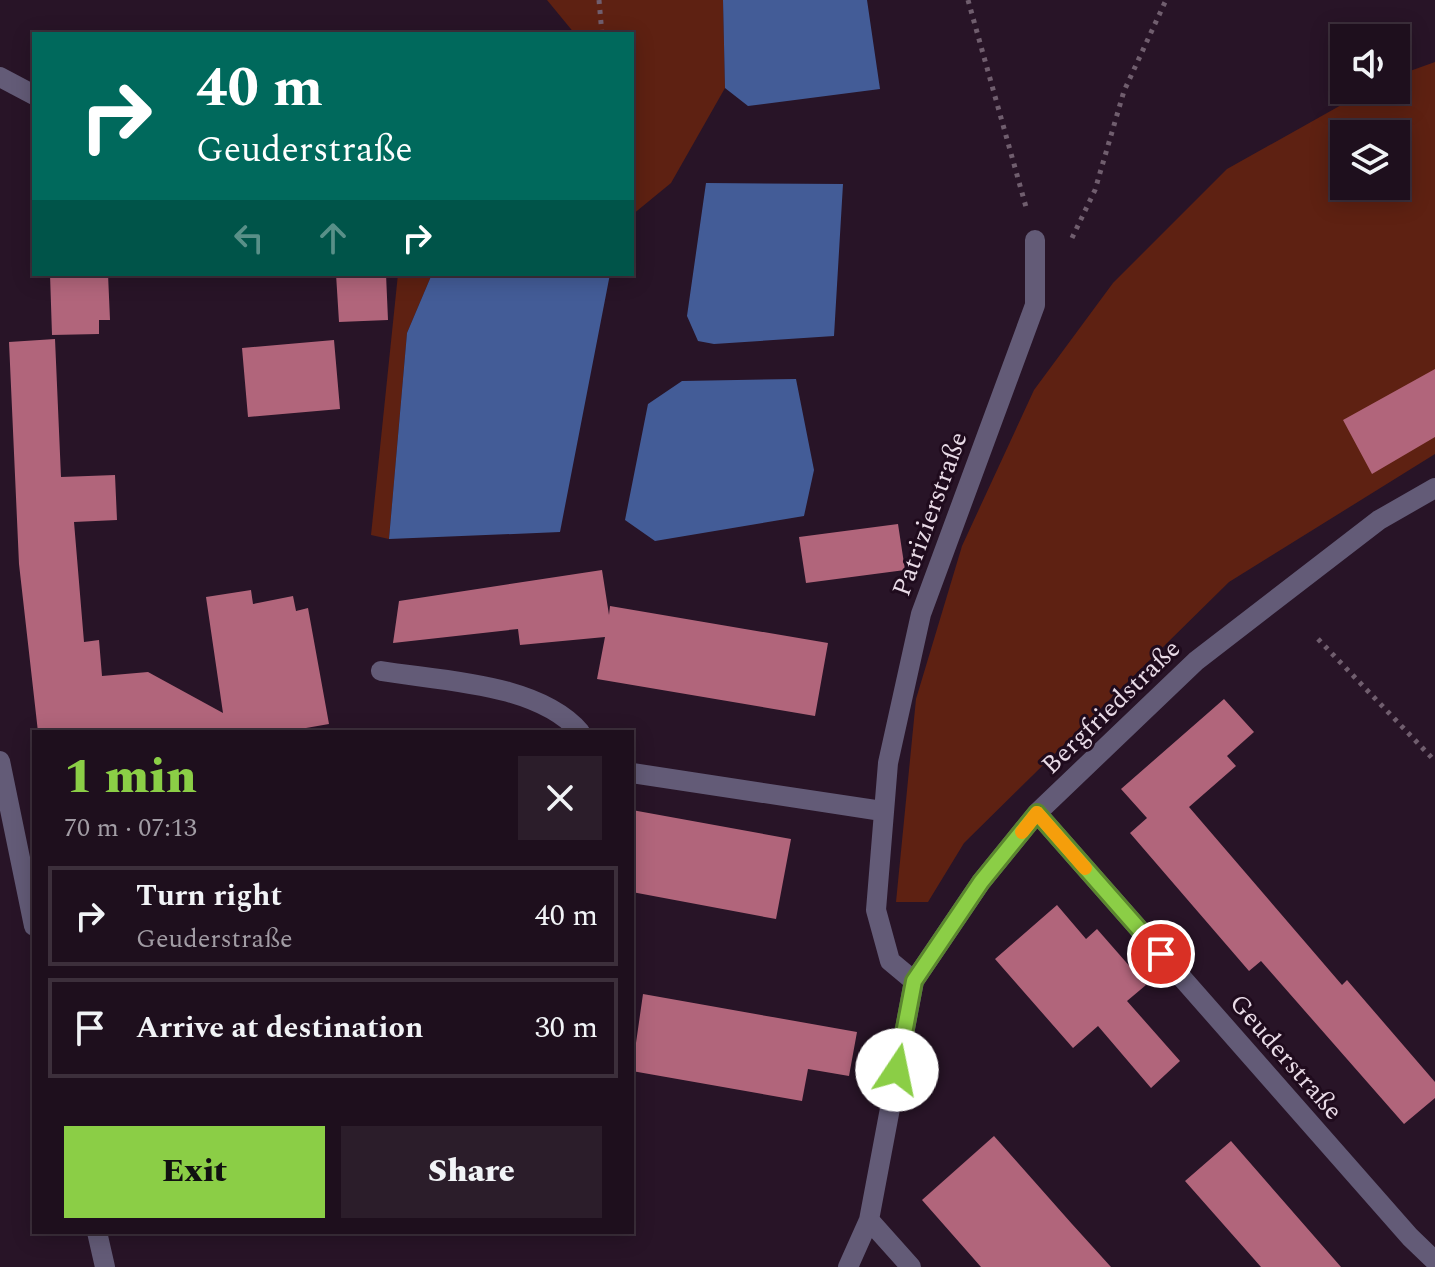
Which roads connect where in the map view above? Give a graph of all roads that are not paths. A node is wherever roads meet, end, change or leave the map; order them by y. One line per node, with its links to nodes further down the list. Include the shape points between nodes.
1 (0, 77): 2 (street)
2 (32, 94)
3 (1035, 240): 9 (street, Patrizierstraße, via 1035,305 921,614)
4 (1435, 488): 10 (street, Bergfriedstraße, via 1379,520 1196,661)
5 (381, 671): 6 (street, via 518,693 567,717)
6 (578, 730)
7 (0, 761): 11 (street)
8 (634, 773): 9 (street)
9 (882, 811): 12 (street, Patrizierstraße, via 876,910 890,961)
10 (1037, 813): 12 (street, Bergfriedstraße, via 981,882); 15 (street, Geuderstraße)
11 (32, 916)
12 (914, 981): 13 (street, Bergfriedstraße)
13 (869, 1220): 17 (street, Bergfriedstraße); 18 (street)
14 (97, 1234): 16 (street)
15 (1435, 1261)
16 (105, 1267)
17 (848, 1267)
18 (911, 1267)

